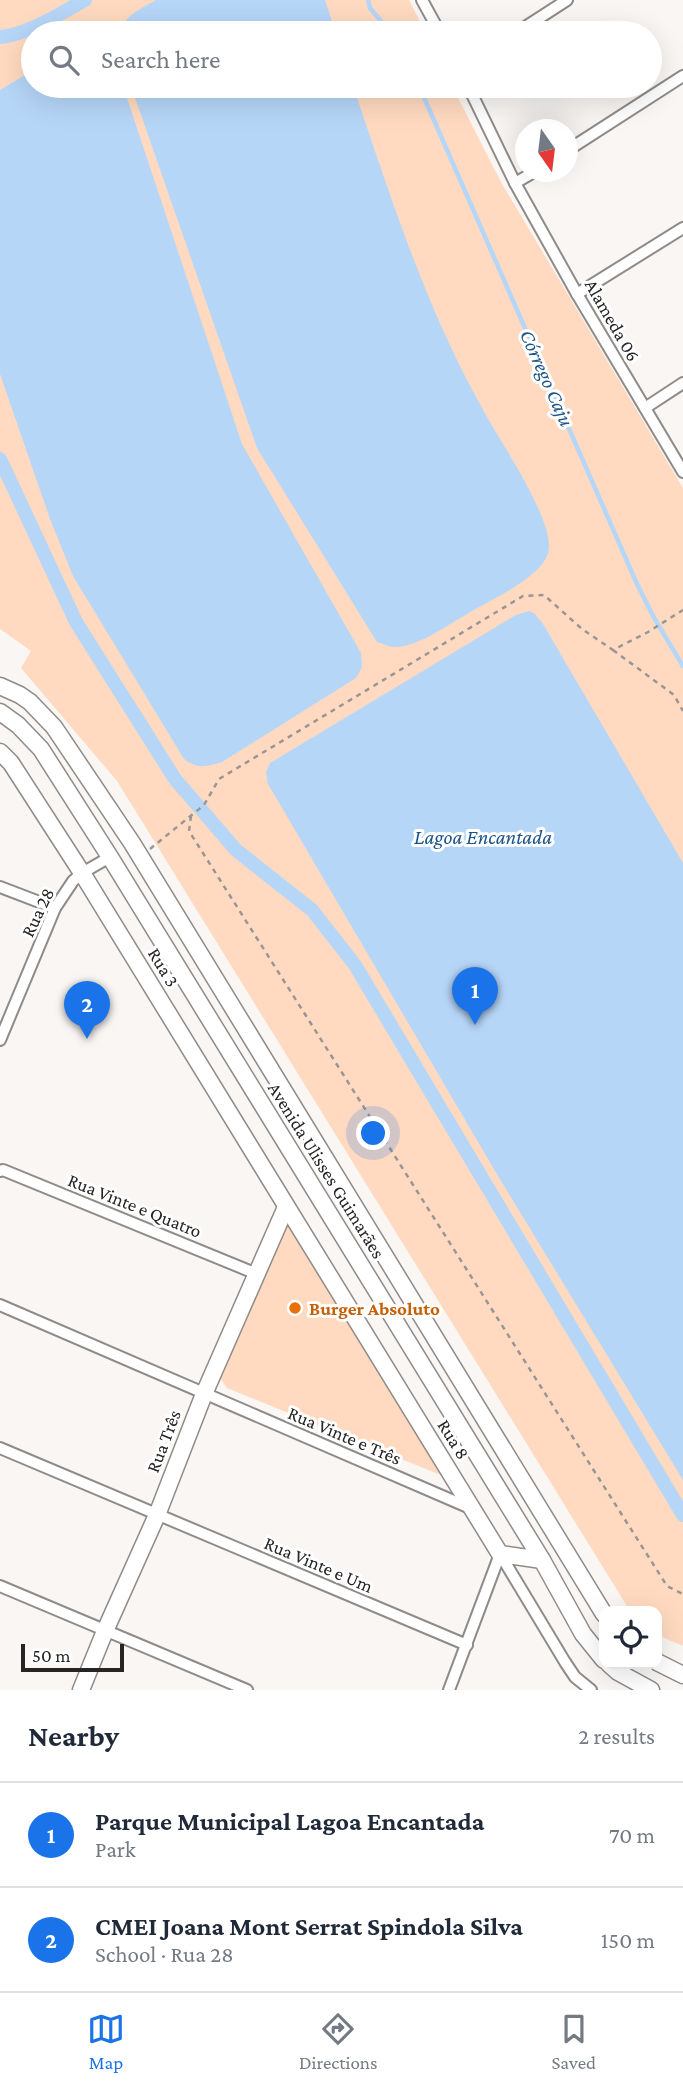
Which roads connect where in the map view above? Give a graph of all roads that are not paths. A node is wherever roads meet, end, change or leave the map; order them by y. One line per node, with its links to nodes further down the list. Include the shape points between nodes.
1 (422, 0): 3 (street)
2 (568, 0): 4 (street)
3 (433, 21)
4 (535, 21)
5 (683, 76): 6 (street)
6 (662, 90)
7 (474, 98): 10 (street, Alameda 06)
8 (649, 98): 9 (street)
9 (578, 144)
10 (516, 183): 12 (street, Alameda 06)
11 (683, 228): 12 (street)
12 (578, 294): 14 (street, Alameda 06)
13 (683, 383): 14 (street)
14 (645, 408): 15 (street, Alameda 06)
15 (683, 472)
16 (0, 685): 19 (main road, Avenida Ulisses Guimarães, via 30,702 54,727)
17 (0, 712): 20 (main road, Avenida Ulisses Guimarães, via 41,749)
18 (1, 752): 21 (main road, Rua 3)
19 (132, 843): 20 (main road); 36 (main road, Avenida Ulisses Guimarães)
20 (110, 857): 21 (street, Rua 28); 34 (main road, Avenida Ulisses Guimarães)
21 (82, 873): 23 (street, Rua 28); 26 (main road, Rua 3)
22 (0, 887): 23 (street)
23 (55, 908): 24 (street, Rua 28)
24 (0, 1040)
25 (0, 1171): 27 (street, Rua Vinte e Quatro)
26 (286, 1207): 27 (main road, Rua Três); 31 (main road, Rua 8)
27 (257, 1274): 29 (main road, Rua Três)
28 (0, 1305): 29 (street)
29 (204, 1394): 31 (street, Rua Vinte e Três); 32 (main road, Rua Três)
30 (0, 1448): 32 (street, Rua Vinte e Um)
31 (472, 1509): 33 (main road, Rua 8)
32 (157, 1515): 37 (main road, Rua Três); 38 (street, Rua Vinte e Um)
33 (500, 1554): 34 (main road); 38 (street); 46 (street, Rua 8, via 575,1677)
34 (542, 1560): 39 (main road, Avenida Ulisses Guimarães)
35 (0, 1586): 37 (street)
36 (599, 1606)
37 (105, 1631): 43 (main road, Rua Três); 44 (street)
38 (467, 1645): 45 (street)
39 (599, 1654)
40 (662, 1664): 42 (main road)
41 (615, 1669): 47 (main road)
42 (683, 1675)
43 (81, 1690)
44 (247, 1690)
45 (449, 1690)
46 (591, 1690)
47 (651, 1690)

